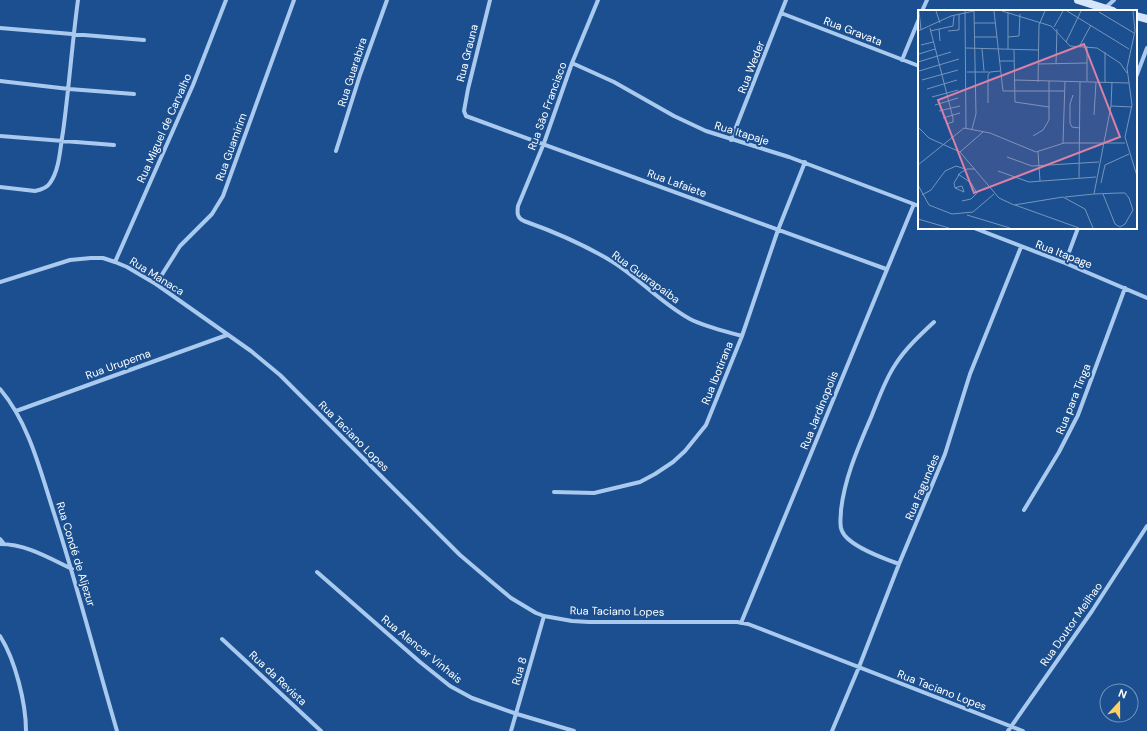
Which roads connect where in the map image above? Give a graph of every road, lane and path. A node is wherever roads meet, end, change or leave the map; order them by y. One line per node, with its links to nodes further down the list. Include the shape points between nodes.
1 (78, 0): 19 (street)
2 (226, 0): 45 (street, Rua Miguel de Carvalho, via 193,85)
3 (294, 0): 49 (street, Rua Guamirim, via 223,196 212,214 180,246)
4 (386, 0): 35 (street, Rua Guarabira)
5 (490, 0): 29 (street, Rua Grauna)
6 (598, 0): 23 (street, Rua São Francisco)
7 (786, 0): 14 (street, Rua Weder)
8 (927, 0): 12 (street)
9 (1078, 0): 11 (street)
10 (1114, 0): 11 (street)
11 (1104, 9): 13 (street)
12 (922, 10)
13 (1108, 10)
14 (781, 13): 22 (street, Rua Gravata); 31 (street, Rua Weder)
15 (1137, 16): 16 (street)
16 (1147, 19)
17 (918, 21): 22 (street)
18 (0, 28): 19 (street)
19 (74, 35): 20 (street); 27 (street)
20 (144, 40)
21 (1147, 48): 25 (street)
22 (902, 60): 24 (street, Rua Gravata)
23 (572, 63): 31 (street, Rua Itapaje, via 614,82 691,125); 33 (street, Rua São Francisco)
24 (918, 66)
25 (1137, 74)
26 (0, 81): 27 (street)
27 (69, 89): 28 (street); 32 (street)
28 (134, 94)
29 (464, 111): 33 (street, Rua Lafaiete, via 466,116 472,119)
30 (0, 136): 32 (street)
31 (731, 140): 36 (street, Rua Itapaje)
32 (61, 141): 34 (street); 37 (street, via 54,176 44,188 35,192)
33 (544, 143): 40 (street, Rua São Francisco, via 518,206); 43 (street, Rua Lafaiete)
34 (114, 145)
35 (336, 151)
36 (805, 162): 38 (street, Rua Itapaje); 43 (street, Rua Ibotirana)
37 (0, 187)
38 (914, 204): 39 (street); 47 (street, Rua Jardinopolis)
39 (918, 206)
40 (519, 219): 54 (street, Rua Guarapaiba, via 584,246 613,262 690,319)
41 (976, 229): 44 (street, Rua Itapage)
42 (1078, 229): 46 (street)
43 (778, 230): 47 (street, Rua Lafaiete); 54 (street, Rua Ibotirana)
44 (1021, 247): 46 (street, Rua Itapage); 62 (street, Rua Fagundes, via 970,374 945,454)
45 (115, 262): 48 (street, Rua Manaca, via 103,258 70,260); 49 (street, Rua Manaca, via 127,266)
46 (1065, 263): 50 (street, Rua Itapage)
47 (886, 269): 66 (street, Rua Jardinopolis)
48 (0, 282)
49 (156, 284): 53 (street, Rua Manaca)
50 (1124, 288): 51 (street, Rua Itapage); 58 (street, Rua para Tinga, via 1078,415)
51 (1147, 298)
52 (934, 322): 62 (street, via 910,346 890,372 854,457 842,505 840,523 844,535 869,552)
53 (227, 334): 56 (street, Rua Urupema); 65 (street, Rua Taciano Lopes, via 280,375 460,555 511,598 536,614)
54 (742, 336): 57 (street, Rua Ibotirana, via 706,425 673,462 640,482 619,488 594,493)
55 (0, 389): 56 (street, Rua Condé de Aljezur)
56 (16, 411): 63 (street, Rua Condé de Aljezur, via 34,451)
57 (554, 492)
58 (1024, 510)
59 (1147, 526): 71 (street, Rua Doutor Meilhao, via 1092,611)
60 (0, 539): 61 (street)
61 (2, 544): 63 (street, via 30,549)
62 (899, 564): 69 (street, Rua Fagundes)
63 (72, 569): 73 (street, Rua Condé de Aljezur)
64 (317, 572): 70 (street, Rua Alencar Vinhais, via 443,681 472,698)
65 (544, 616): 66 (street, Rua Taciano Lopes, via 588,622); 70 (street, Rua 8)
66 (741, 623): 69 (street, Rua Taciano Lopes)
67 (0, 636): 72 (street, via 17,677)
68 (222, 638): 74 (street, Rua da Revista)
69 (859, 667): 71 (street, Rua Taciano Lopes); 77 (street, Rua Fagundes)
70 (517, 714): 75 (street, Rua 8); 76 (street, Rua Alencar Vinhais)
71 (1011, 726): 78 (street, Rua Doutor Meilhao); 79 (street, Rua Taciano Lopes)
72 (26, 731)
73 (118, 731)
74 (321, 731)
75 (511, 731)
76 (574, 731)
77 (832, 731)
78 (1008, 731)
79 (1023, 731)

